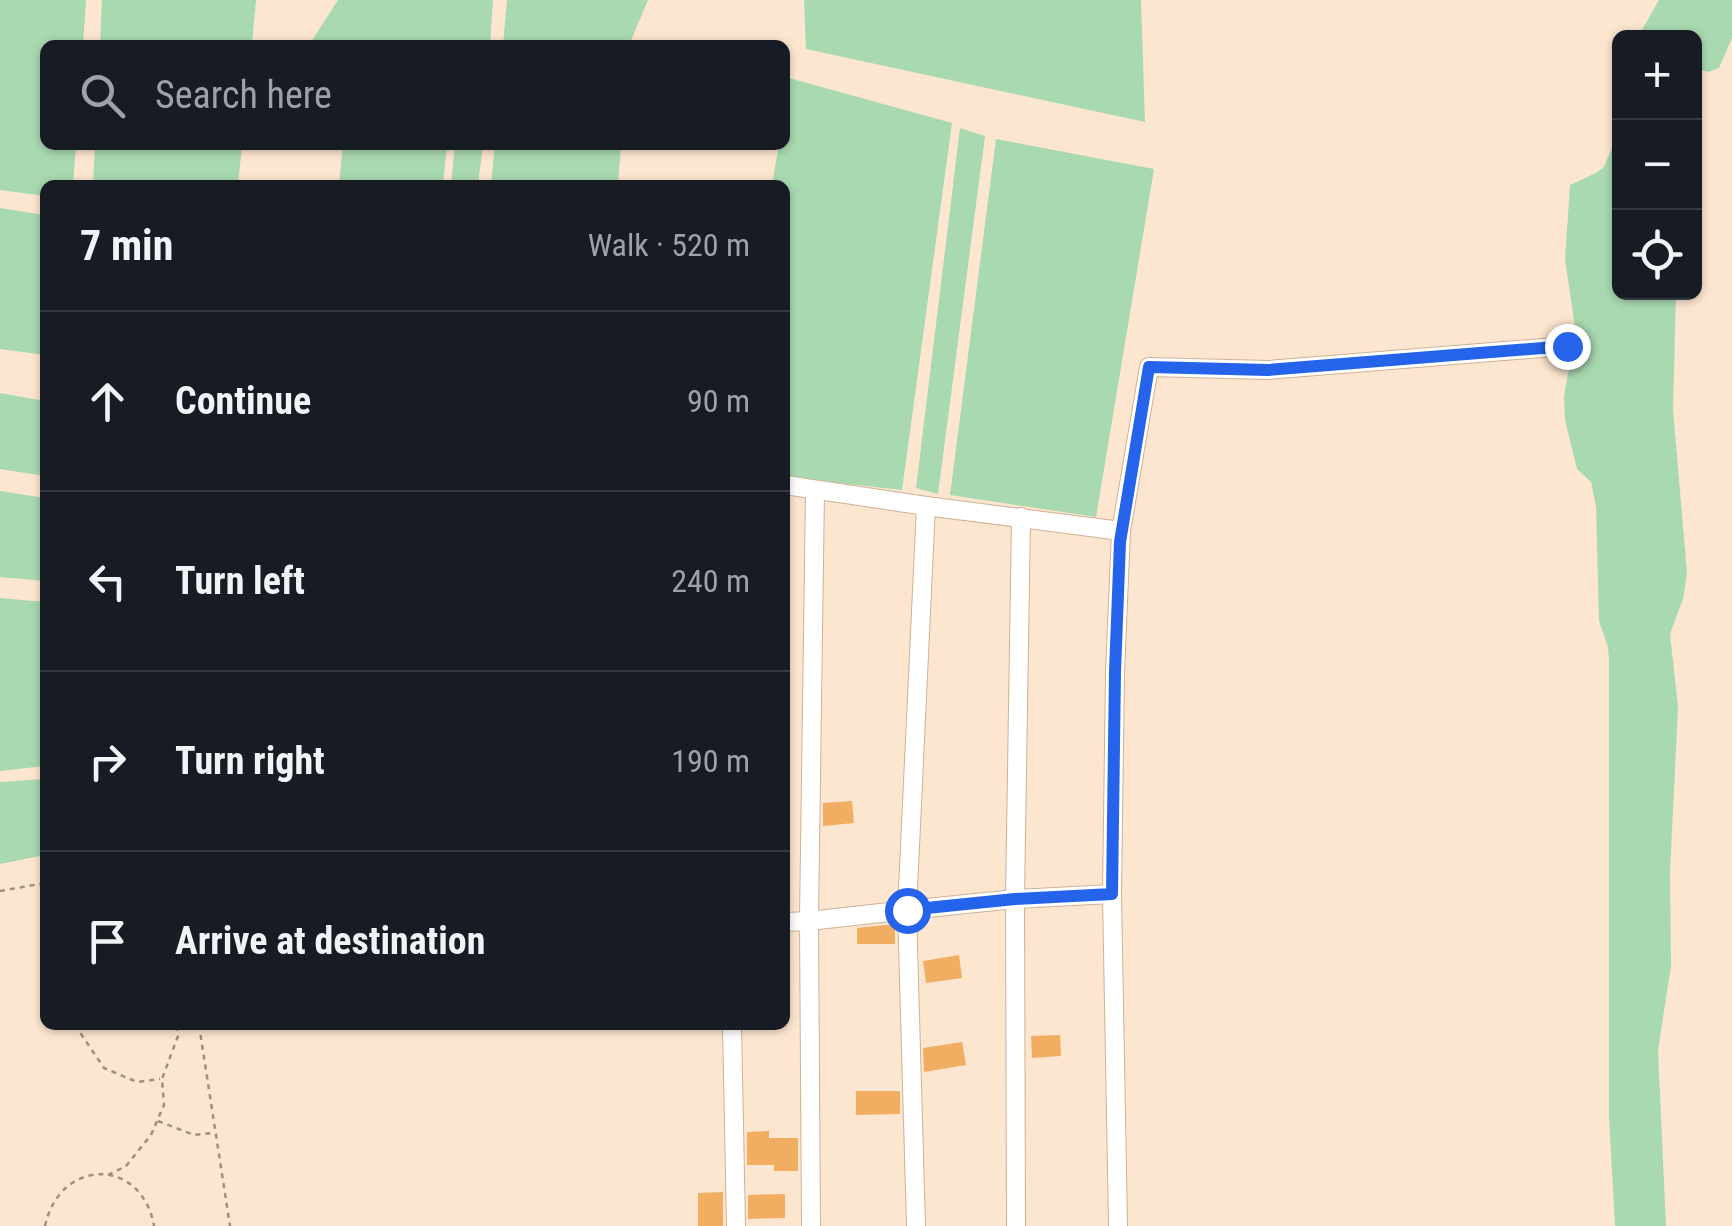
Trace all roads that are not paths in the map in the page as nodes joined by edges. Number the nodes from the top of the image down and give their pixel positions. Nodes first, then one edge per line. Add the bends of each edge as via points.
1 (1567, 346) dead end
2 (790, 486) edge
3 (815, 490) junction
4 (926, 506) junction
5 (1021, 517) junction
6 (1121, 531) junction
7 (1112, 894) junction
8 (1015, 899) junction
9 (907, 910) junction
10 (809, 921) junction
11 (790, 922) edge
12 (732, 1030) edge
13 (736, 1226) edge
14 (811, 1226) edge
15 (916, 1226) edge
16 (1016, 1226) edge
17 (1118, 1226) edge

1 - 6 street via 1268,370 1149,367
2 - 3 street
3 - 4 street
3 - 10 street
4 - 5 street
4 - 9 street
5 - 6 street
5 - 8 street
6 - 7 street
7 - 8 street
7 - 17 street
8 - 9 street
8 - 16 street
9 - 10 street
9 - 15 street
10 - 11 street
10 - 14 street
12 - 13 street

